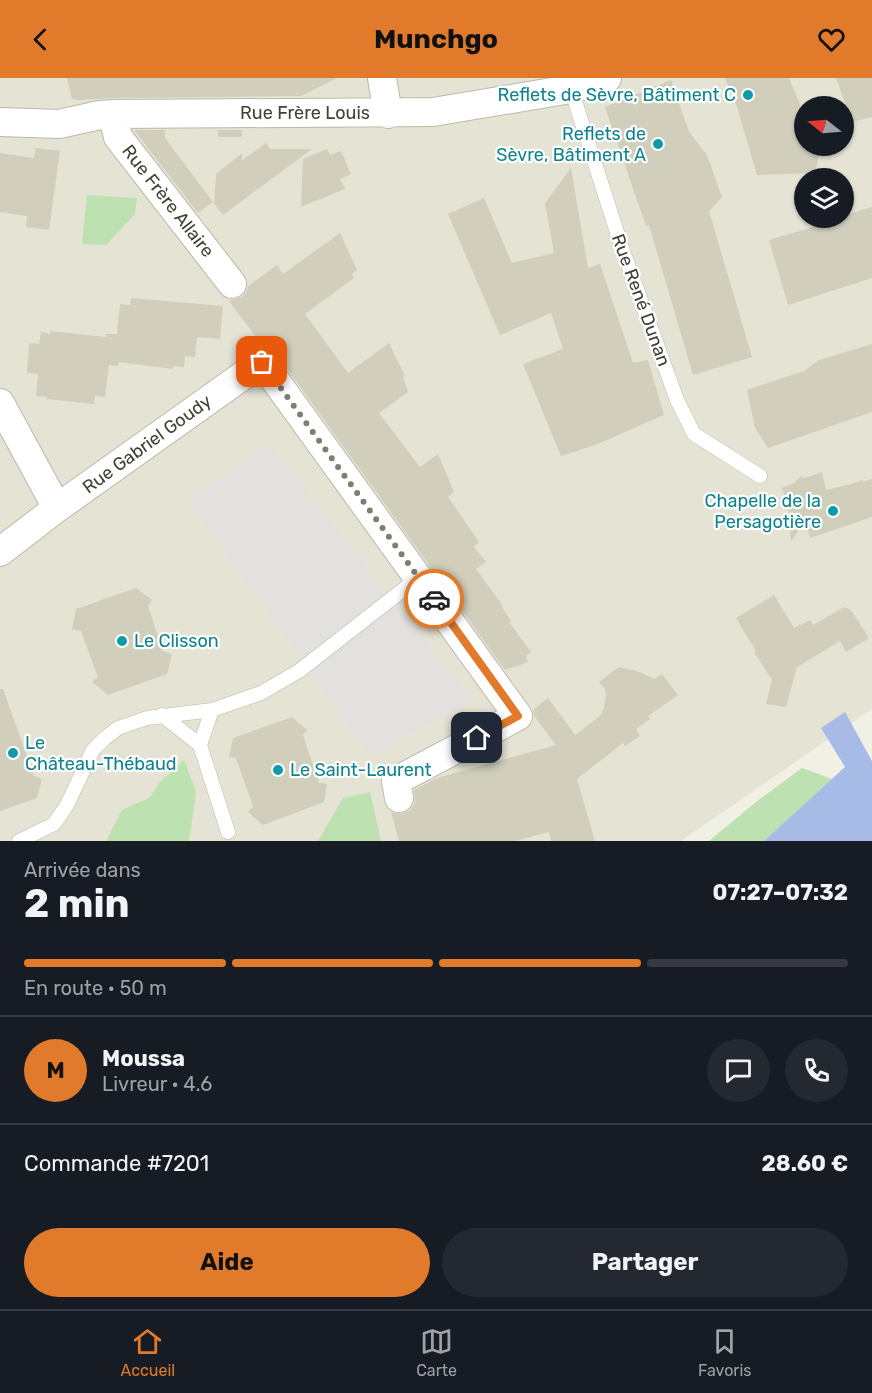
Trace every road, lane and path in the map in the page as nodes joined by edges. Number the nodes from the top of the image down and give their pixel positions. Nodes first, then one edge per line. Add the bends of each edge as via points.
1 (382, 78) edge
2 (602, 79) edge
3 (571, 89) junction
4 (115, 114) junction
5 (388, 114) junction
6 (0, 122) edge
7 (232, 284) dead end
8 (0, 403) edge
9 (760, 476) dead end
10 (57, 508) junction
11 (0, 552) edge
12 (418, 578) junction
13 (212, 710) junction
14 (162, 715) junction
15 (200, 745) junction
16 (399, 798) dead end
17 (228, 832) dead end
18 (19, 841) edge

1 - 5 street
2 - 3 street, Rue Frère Louis
3 - 5 street, Rue Frère Louis via 433,112
3 - 9 lane, Rue René Dunan via 623,251 677,400 694,434
4 - 5 street, Rue Frère Louis
4 - 6 street, Rue Frère Louis via 59,124
4 - 7 street, Rue Frère Allaire via 118,137
8 - 10 street
10 - 11 street, Rue Gabriel Goudy
10 - 12 street, Rue Gabriel Goudy via 262,362
12 - 13 lane via 299,671 261,693
12 - 16 street, Rue Gabriel Goudy via 518,716 396,781
13 - 14 lane
13 - 15 lane
14 - 15 lane
14 - 18 lane via 118,728 105,738 93,750 54,824
15 - 17 lane

